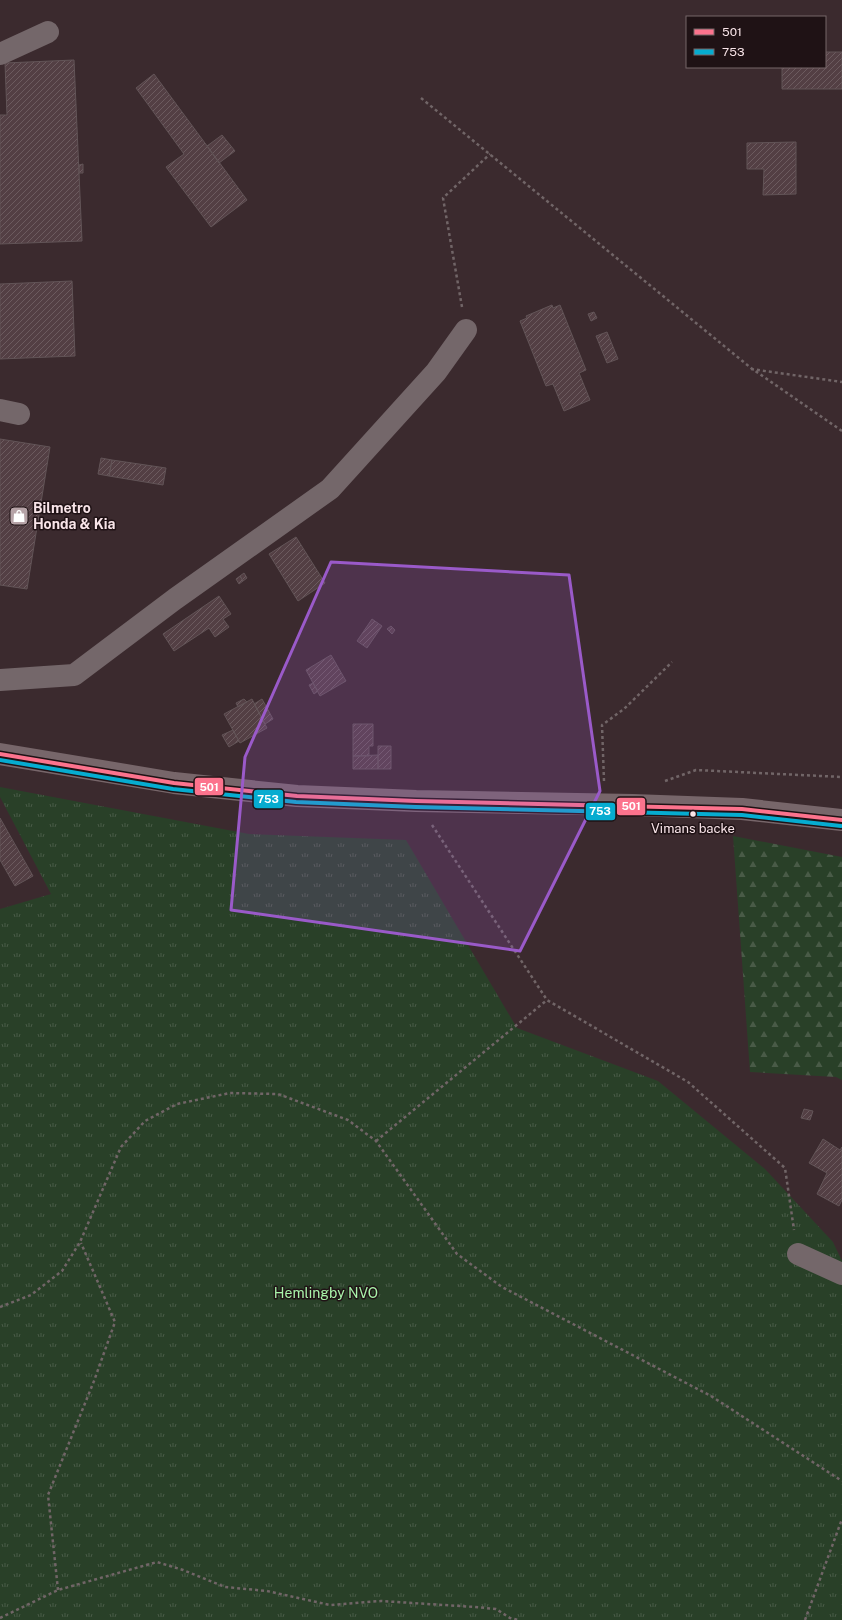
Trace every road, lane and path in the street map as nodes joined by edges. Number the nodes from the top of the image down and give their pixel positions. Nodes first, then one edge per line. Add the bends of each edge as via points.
1 (48, 32) dead end
2 (0, 54) edge
3 (421, 98) dead end
4 (490, 154) junction
5 (466, 330) joint
6 (751, 368) junction
7 (842, 382) edge
8 (842, 431) edge
9 (672, 662) dead end
10 (0, 680) edge
11 (0, 754) edge
12 (842, 777) edge
13 (664, 782) dead end
14 (596, 783) dead end
15 (416, 802) junction
16 (842, 820) edge
17 (548, 1000) junction
18 (376, 1142) junction
19 (80, 1242) junction
20 (798, 1254) joint
21 (842, 1274) edge
22 (0, 1307) edge
23 (842, 1481) edge
24 (842, 1520) edge
25 (58, 1590) junction
26 (0, 1618) edge
27 (518, 1620) edge
28 (805, 1620) edge

1 - 2 street
3 - 4 path
4 - 5 path via 443,198
4 - 6 path
5 - 10 street via 436,372 330,489 175,599 74,675
6 - 7 path
6 - 8 path
9 - 14 path via 624,709 602,725 604,783
11 - 15 main road via 174,783 297,796
12 - 13 path via 696,770
15 - 16 main road via 742,809
15 - 17 path
17 - 18 path
17 - 20 path via 688,1082 785,1168
18 - 19 path via 348,1120 278,1094 230,1093 177,1104 145,1121 121,1147
18 - 23 path via 457,1254 502,1288 711,1396
19 - 22 path via 62,1272 31,1295
19 - 25 path via 115,1322 48,1495
20 - 21 street
24 - 28 path
25 - 26 path
25 - 27 path via 157,1562 225,1586 267,1591 330,1604 381,1601 474,1607 496,1609

